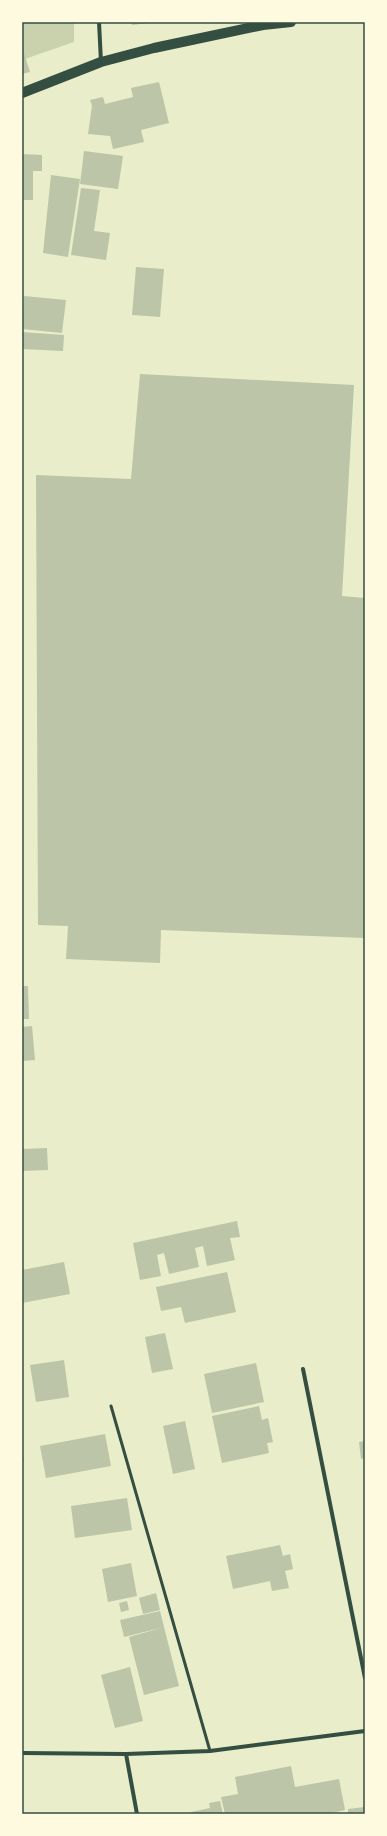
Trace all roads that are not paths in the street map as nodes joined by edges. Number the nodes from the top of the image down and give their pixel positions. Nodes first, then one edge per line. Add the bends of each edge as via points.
1 (99, 22) edge
2 (291, 22) edge
3 (101, 62) junction
4 (22, 93) edge
5 (303, 1369) dead end
6 (111, 1406) dead end
7 (365, 1678) edge
8 (365, 1731) edge
9 (210, 1751) junction
10 (22, 1753) edge
11 (126, 1754) junction
12 (137, 1814) edge

1 - 3 street
2 - 3 main road via 199,37
3 - 4 main road
5 - 7 street
6 - 9 lane
8 - 9 street
9 - 11 street
10 - 11 street
11 - 12 street

